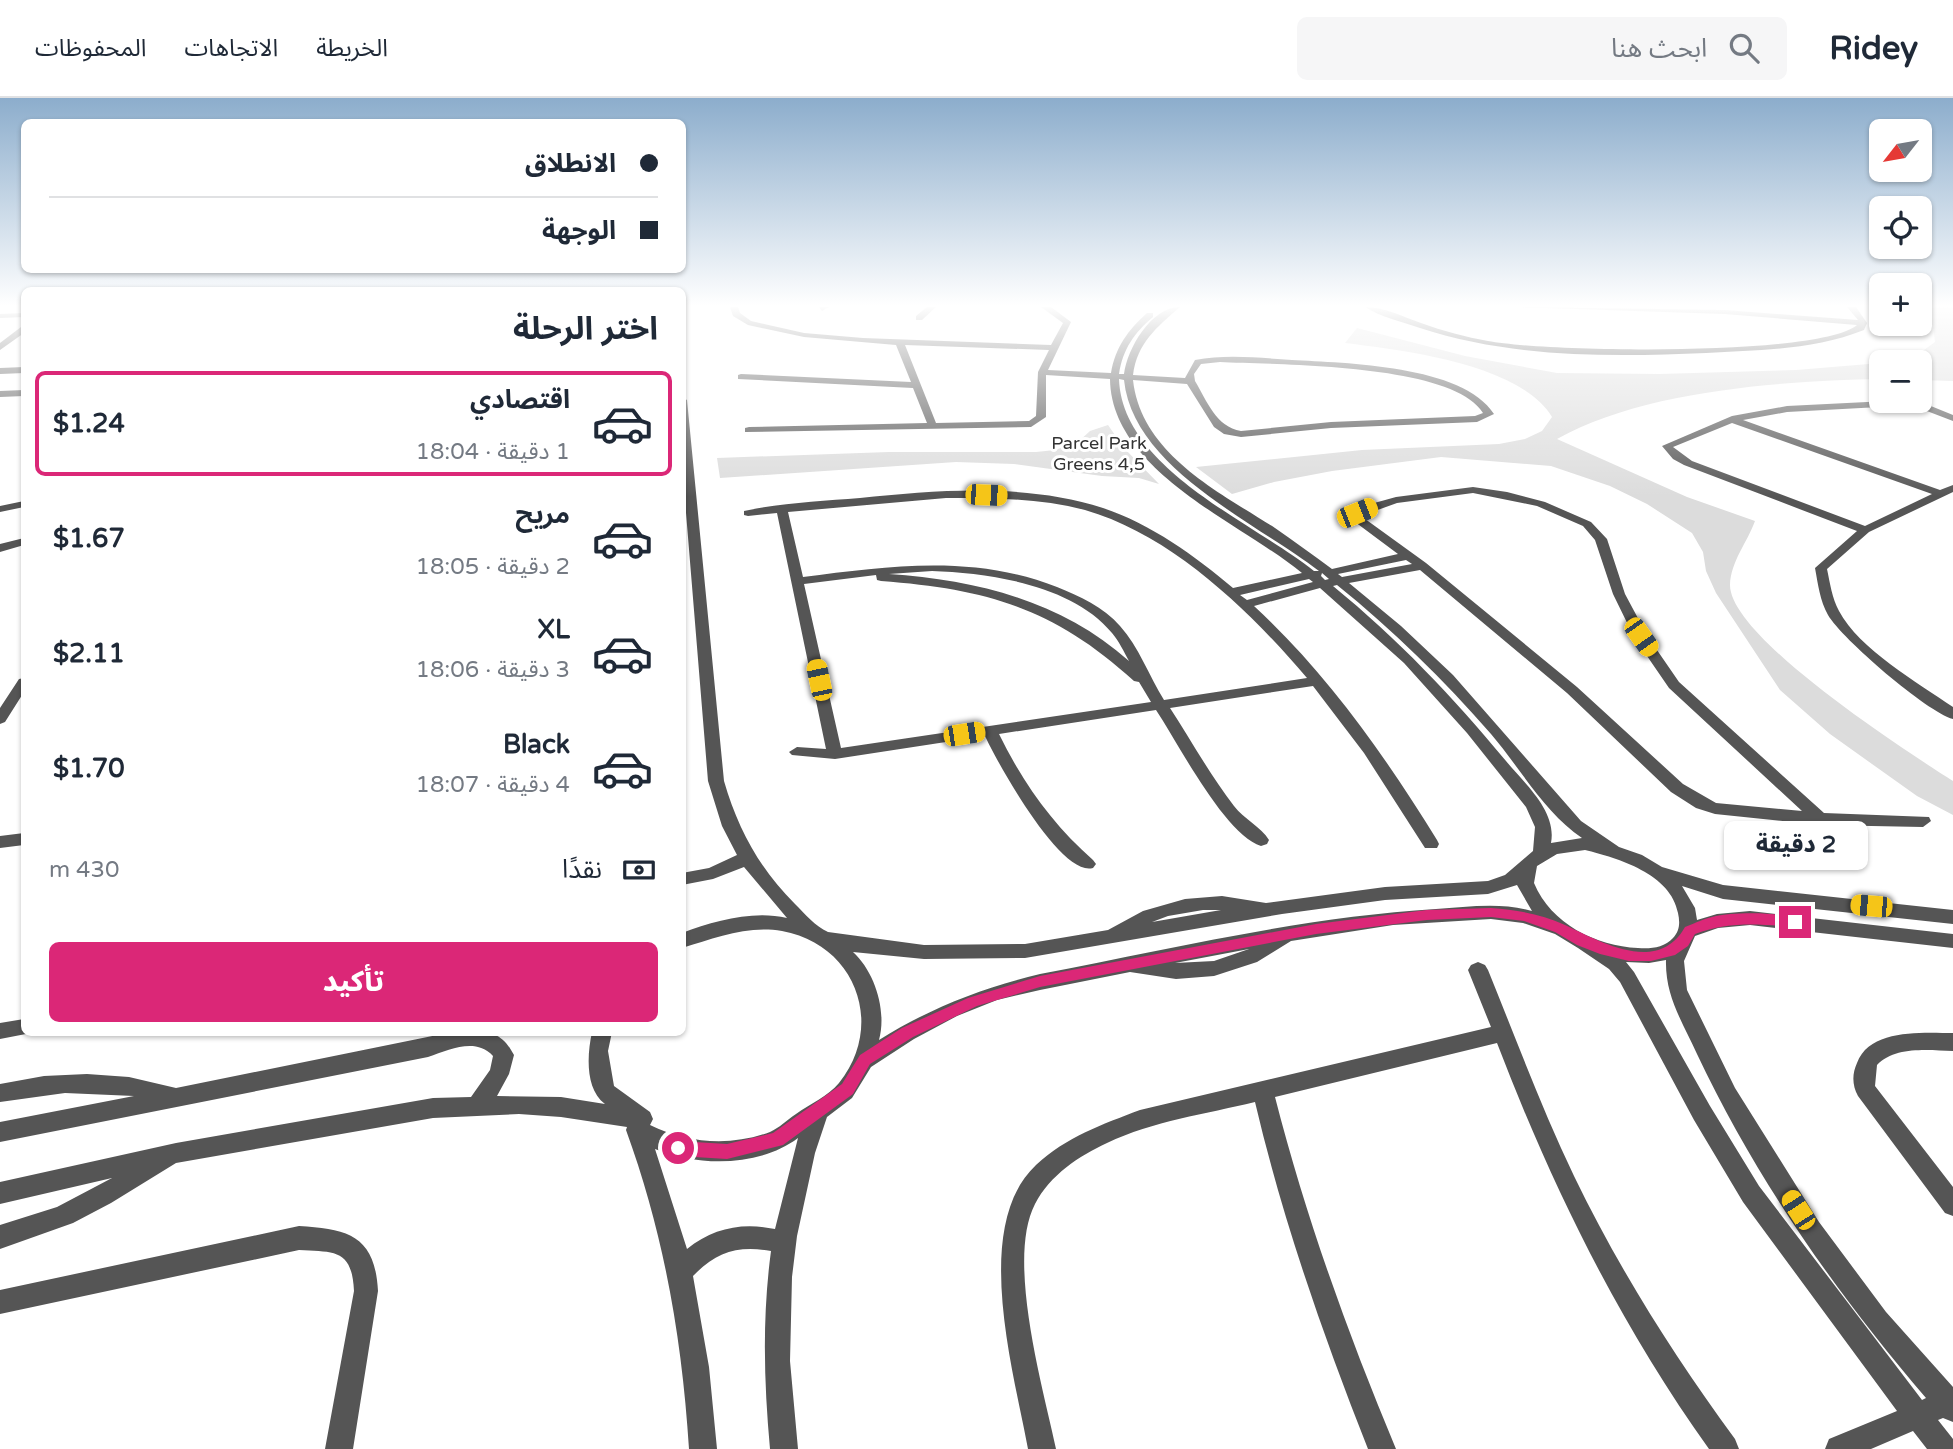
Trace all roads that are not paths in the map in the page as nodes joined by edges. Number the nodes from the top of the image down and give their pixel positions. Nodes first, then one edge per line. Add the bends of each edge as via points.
1 (21, 370) edge
2 (910, 370) edge
3 (1044, 370) edge
4 (1076, 370) edge
5 (1123, 370) edge
6 (1194, 370) edge
7 (1379, 370) edge
8 (0, 371) edge
9 (1121, 373) junction
10 (741, 377) dead end
11 (1190, 378) junction
12 (916, 385) junction
13 (21, 393) edge
14 (0, 394) edge
15 (1953, 418) edge
16 (1732, 419) junction
17 (933, 428) junction
18 (749, 430) dead end
19 (686, 445) edge
20 (1953, 488) edge
21 (1939, 493) junction
22 (21, 498) edge
23 (0, 502) edge
24 (21, 505) edge
25 (0, 509) edge
26 (782, 510) junction
27 (748, 513) dead end
28 (1865, 530) junction
29 (21, 543) edge
30 (0, 548) edge
31 (1408, 556) junction
32 (1422, 566) junction
33 (833, 576) junction
34 (1325, 578) junction
35 (797, 580) junction
36 (1230, 593) junction
37 (1242, 605) junction
38 (1317, 681) junction
39 (21, 687) edge
40 (1155, 696) junction
41 (1953, 714) edge
42 (0, 719) edge
43 (990, 730) junction
44 (797, 752) dead end
45 (835, 754) junction
46 (1821, 820) junction
47 (1923, 821) dead end
48 (21, 839) edge
49 (1261, 840) dead end
50 (0, 842) edge
51 (1430, 844) dead end
52 (1612, 850) junction
53 (1535, 857) junction
54 (746, 858) junction
55 (1639, 861) junction
56 (1087, 864) dead end
57 (686, 878) edge
58 (1272, 910) junction
59 (1248, 913) junction
60 (1953, 917) edge
61 (1560, 929) junction
62 (1144, 931) junction
63 (1287, 934) junction
64 (820, 936) junction
65 (1111, 936) junction
66 (1687, 936) junction
67 (686, 939) edge
68 (1263, 939) junction
69 (1582, 941) junction
70 (1953, 941) edge
71 (1159, 959) junction
72 (1128, 965) junction
73 (1478, 970) dead end
74 (21, 1028) edge
75 (0, 1031) edge
76 (1503, 1033) junction
77 (471, 1036) edge
78 (482, 1036) edge
79 (601, 1036) edge
80 (1953, 1042) edge
81 (865, 1060) junction
82 (1263, 1090) junction
83 (0, 1093) edge
84 (174, 1096) junction
85 (477, 1105) junction
86 (818, 1110) junction
87 (640, 1125) junction
88 (0, 1132) edge
89 (176, 1153) junction
90 (0, 1193) edge
91 (1953, 1205) edge
92 (0, 1237) edge
93 (783, 1242) junction
94 (681, 1271) junction
95 (0, 1302) edge
96 (1951, 1404) edge
97 (1917, 1416) junction
98 (339, 1449) edge
99 (703, 1449) edge
100 (784, 1449) edge
101 (1042, 1449) edge
102 (1382, 1449) edge
103 (1725, 1449) edge
104 (1839, 1449) edge
105 (1944, 1449) edge

1 - 8 street
2 - 12 street
3 - 17 street via 1041,417 1031,424
4 - 9 street
5 - 9 street
6 - 11 street
7 - 11 street via 1453,388 1485,404 1489,414 1477,419 1241,434 1217,425
9 - 11 street
9 - 34 street via 1136,412 1170,458
10 - 12 street
12 - 17 street
13 - 14 street
15 - 16 street via 1921,405 1886,403 1787,409
16 - 21 street
16 - 28 street via 1667,446 1688,463
17 - 18 street
19 - 54 street via 716,781 732,832
20 - 21 street
21 - 28 street
22 - 23 street
24 - 25 street
26 - 27 street
26 - 35 street
26 - 36 street via 958,495 1059,502 1107,514 1164,541
28 - 41 street via 1821,568 1837,619 1881,662
29 - 30 street
31 - 32 street
31 - 34 street
31 - 46 street via 1353,516 1396,500 1473,490 1541,504 1587,524 1601,539 1619,594 1641,637 1674,685
32 - 34 street
32 - 46 street via 1572,690 1691,798 1714,808
33 - 35 street
33 - 40 street via 953,583 1022,601 1100,642
33 - 40 street via 937,566 1036,582 1105,618
34 - 36 street
34 - 37 street
34 - 52 street via 1404,635 1462,690 1564,814
34 - 53 street via 1444,695 1540,817 1545,831
35 - 45 street
36 - 37 street
37 - 38 street
38 - 40 street
38 - 51 street via 1389,775
39 - 42 street
40 - 43 street
40 - 49 street via 1230,810
43 - 45 street
43 - 56 street via 1037,812
44 - 45 street
46 - 47 street
48 - 50 street
52 - 53 street via 1560,845
52 - 55 street
53 - 58 street via 1515,880 1492,887 1386,893
53 - 61 street via 1525,879 1531,898
54 - 57 street via 728,869
54 - 64 street via 787,909
55 - 60 street via 1676,879 1723,892
55 - 66 street via 1681,896 1690,916
58 - 59 street
58 - 65 street via 1212,902 1184,905 1132,922
59 - 62 street
59 - 68 street
61 - 63 street via 1511,914 1465,913
61 - 69 street
62 - 65 street
62 - 71 street
63 - 68 street
63 - 72 street via 1245,961 1218,968 1158,971
64 - 65 street via 885,950 974,954 1025,951
64 - 67 street via 782,925 747,923
64 - 81 street via 851,960 869,989 874,1023
66 - 69 street via 1670,951 1651,956 1629,956
66 - 70 street via 1717,920 1751,918
66 - 96 street via 1675,961 1677,990 1734,1106 1811,1230 1877,1321
68 - 71 street
69 - 97 street via 1627,977 1751,1194
71 - 72 street
72 - 81 street via 995,993 950,1010
73 - 76 street
74 - 75 street
76 - 82 street
76 - 103 street via 1581,1216 1683,1390
77 - 84 street
78 - 85 street via 498,1046 503,1058 502,1072
79 - 87 street via 598,1051 604,1091
80 - 91 street via 1906,1041 1874,1053 1864,1069 1865,1089
81 - 86 street via 847,1089
82 - 101 street via 1140,1119 1095,1135 1052,1165 1027,1195 1013,1230 1011,1266
82 - 102 street via 1309,1255
83 - 84 street via 59,1083 102,1082
84 - 88 street
85 - 87 street via 561,1107
85 - 89 street via 433,1108
86 - 87 street via 777,1140 727,1151 678,1148
86 - 93 street
87 - 94 street
89 - 90 street
89 - 92 street via 94,1203
93 - 94 street via 752,1235 732,1237 713,1243
93 - 100 street via 775,1348
94 - 99 street via 697,1371
95 - 98 street via 299,1238 344,1242 359,1253 366,1270 366,1291
96 - 97 street
97 - 104 street
97 - 105 street

